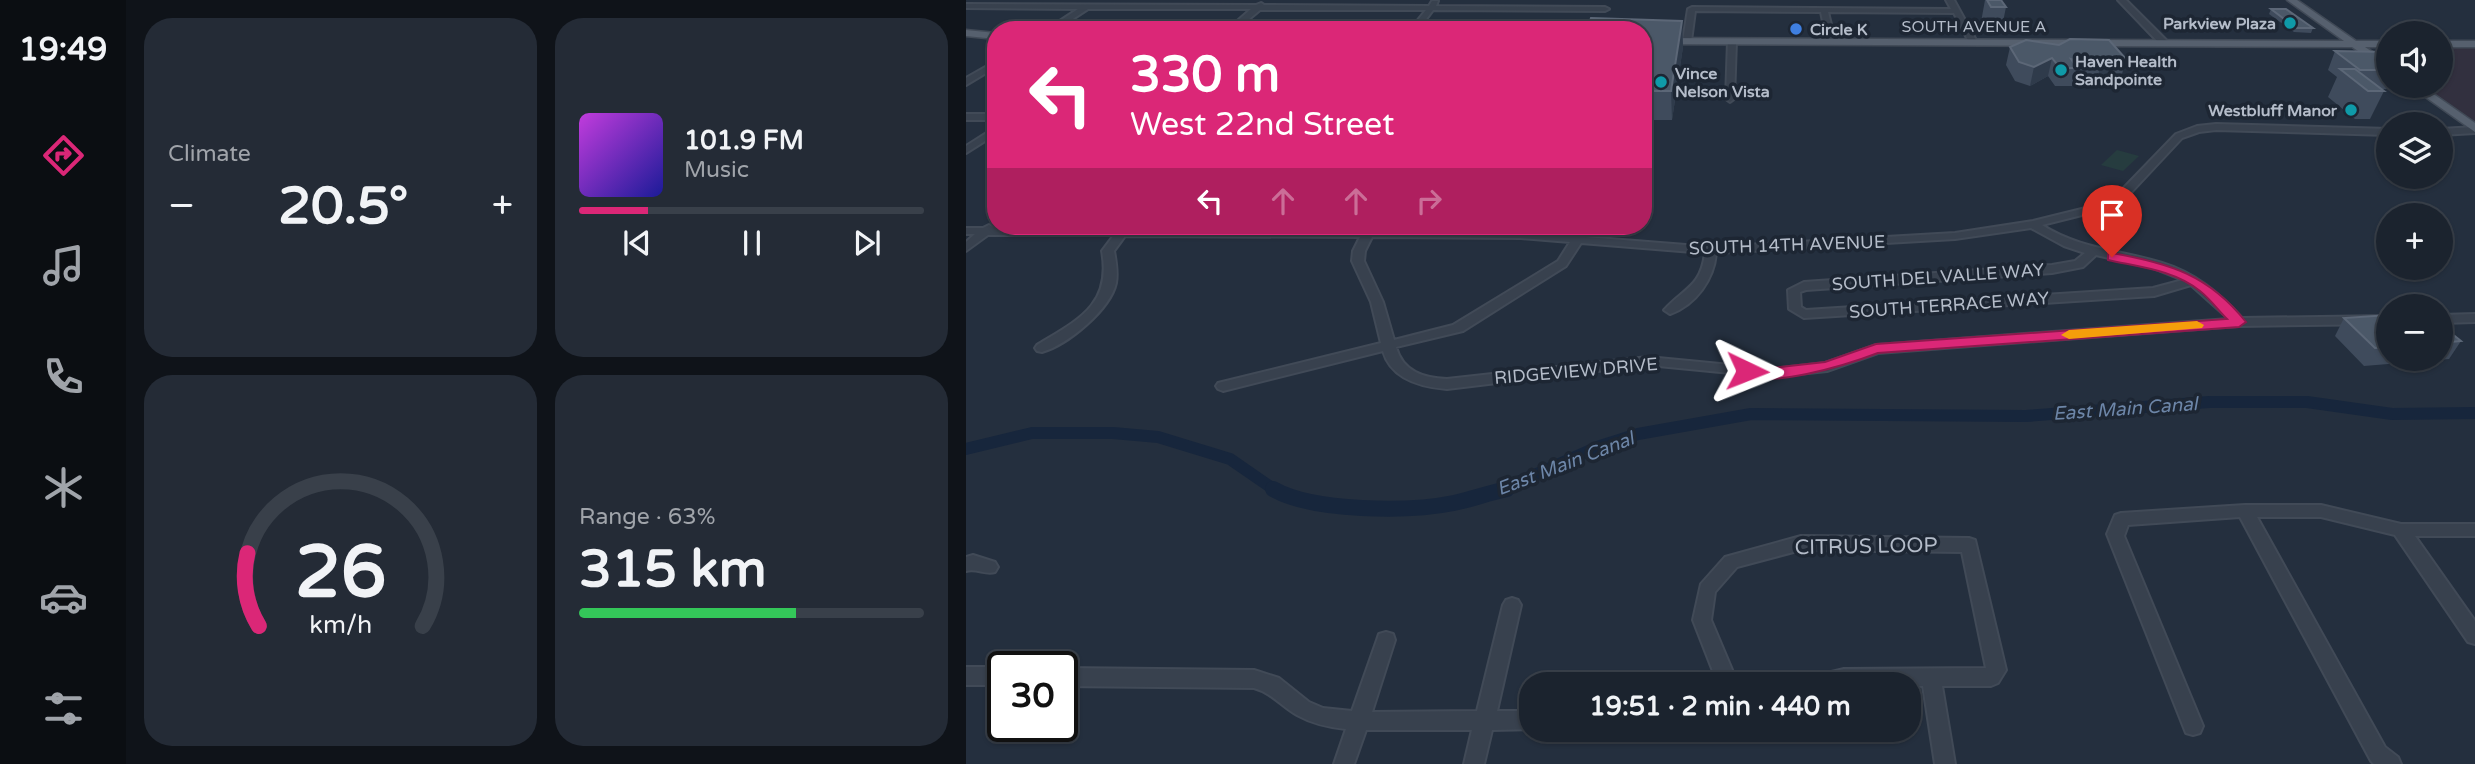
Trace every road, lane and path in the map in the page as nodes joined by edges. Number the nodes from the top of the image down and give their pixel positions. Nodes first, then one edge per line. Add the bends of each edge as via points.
1 (1097, 0) edge
2 (1268, 0) edge
3 (1438, 0) edge
4 (1608, 0) edge
5 (1950, 0) edge
6 (2122, 0) edge
7 (2291, 0) edge
8 (966, 6) edge
9 (1087, 6) junction
10 (1259, 7) junction
11 (1432, 8) junction
12 (1825, 10) junction
13 (1956, 11) junction
14 (1064, 21) edge
15 (1242, 21) edge
16 (1421, 21) edge
17 (966, 36) edge
18 (987, 36) edge
19 (1652, 41) edge
20 (1688, 41) junction
21 (1732, 41) junction
22 (1831, 41) junction
23 (1973, 42) junction
24 (2164, 43) junction
25 (2355, 44) junction
26 (2376, 44) edge
27 (2453, 44) edge
28 (2475, 44) edge
29 (2376, 59) edge
30 (987, 69) edge
31 (966, 82) edge
32 (2432, 98) edge
33 (1730, 99) dead end
34 (966, 117) edge
35 (987, 117) edge
36 (2376, 129) edge
37 (2475, 129) edge
38 (2453, 130) edge
39 (987, 136) edge
40 (966, 150) edge
41 (2033, 224) junction
42 (987, 228) edge
43 (987, 230) edge
44 (966, 231) edge
45 (1120, 235) edge
46 (1367, 235) edge
47 (1535, 235) edge
48 (1580, 235) edge
49 (1577, 239) junction
50 (966, 247) edge
51 (1711, 250) junction
52 (2092, 253) junction
53 (2193, 281) junction
54 (1793, 303) joint
55 (1670, 310) dead end
56 (2475, 318) edge
57 (2453, 319) edge
58 (2376, 320) edge
59 (2239, 322) junction
60 (1389, 345) junction
61 (1042, 348) dead end
62 (1223, 386) dead end
63 (2245, 511) junction
64 (2401, 530) junction
65 (2475, 530) edge
66 (966, 564) edge
67 (989, 567) dead end
68 (1512, 606) dead end
69 (2475, 636) edge
70 (1387, 640) dead end
71 (1723, 672) edge
72 (966, 676) edge
73 (987, 676) edge
74 (1078, 677) edge
75 (1921, 678) edge
76 (1931, 678) junction
77 (1485, 719) junction
78 (1519, 720) edge
79 (1359, 721) junction
80 (2193, 726) dead end
81 (1344, 764) edge
82 (1474, 764) edge
83 (1945, 764) edge
84 (2391, 764) edge

1 - 9 street
2 - 10 street
3 - 11 street
4 - 11 street via 1604,13
5 - 13 street
6 - 24 street
7 - 25 main road
8 - 9 street
9 - 10 street
9 - 14 street
10 - 11 street
10 - 15 street
11 - 16 street
12 - 13 street
12 - 20 street via 1692,9
12 - 22 street
13 - 23 street
17 - 18 main road
19 - 20 main road, SOUTH AVENUE A
20 - 21 main road, SOUTH AVENUE A
21 - 22 main road, SOUTH AVENUE A
21 - 33 street
22 - 23 main road, SOUTH AVENUE A
23 - 24 main road, SOUTH AVENUE A
24 - 25 main road, SOUTH AVENUE A
25 - 26 main road, SOUTH AVENUE A
25 - 29 main road
27 - 28 main road
30 - 31 street
32 - 37 main road
34 - 35 street
36 - 41 street, SOUTH 14TH AVENUE via 2197,129 2172,141 2114,202
37 - 38 street
39 - 40 street
41 - 51 street, SOUTH 14TH AVENUE via 1955,236
41 - 52 street
42 - 44 street, SOUTH 14TH AVENUE
43 - 50 street
45 - 61 street via 1108,251 1112,262 1109,290 1087,317
46 - 60 street, RIDGEVIEW DRIVE via 1358,261 1377,302
47 - 49 street, SOUTH 14TH AVENUE
48 - 49 street
49 - 51 street, SOUTH 14TH AVENUE
49 - 60 street via 1562,263 1458,328
51 - 55 street via 1707,277
52 - 53 street via 2154,264
52 - 54 street, SOUTH DEL VALLE WAY via 2079,264 2052,269 1804,286 1794,290
53 - 54 street, SOUTH TERRACE WAY via 2154,292 1818,313 1799,312
53 - 59 street
56 - 57 street
58 - 59 street, RIDGEVIEW DRIVE
59 - 60 street, RIDGEVIEW DRIVE via 1876,349 1827,366 1772,373 1648,361 1447,384 1429,383 1408,374 1393,360
60 - 62 street
63 - 64 street via 2321,511
63 - 80 street via 2121,519 2115,534
63 - 84 street via 2378,754
64 - 65 street
64 - 69 street
66 - 67 street
68 - 77 street
70 - 79 street
71 - 76 street, CITRUS LOOP via 1702,620 1707,589 1731,562 1801,543 1969,545 1996,670 1991,677
72 - 73 street
74 - 79 street via 1254,679 1272,684 1302,708
75 - 76 street
76 - 83 street
77 - 78 street
77 - 79 street
77 - 82 street
79 - 81 street

